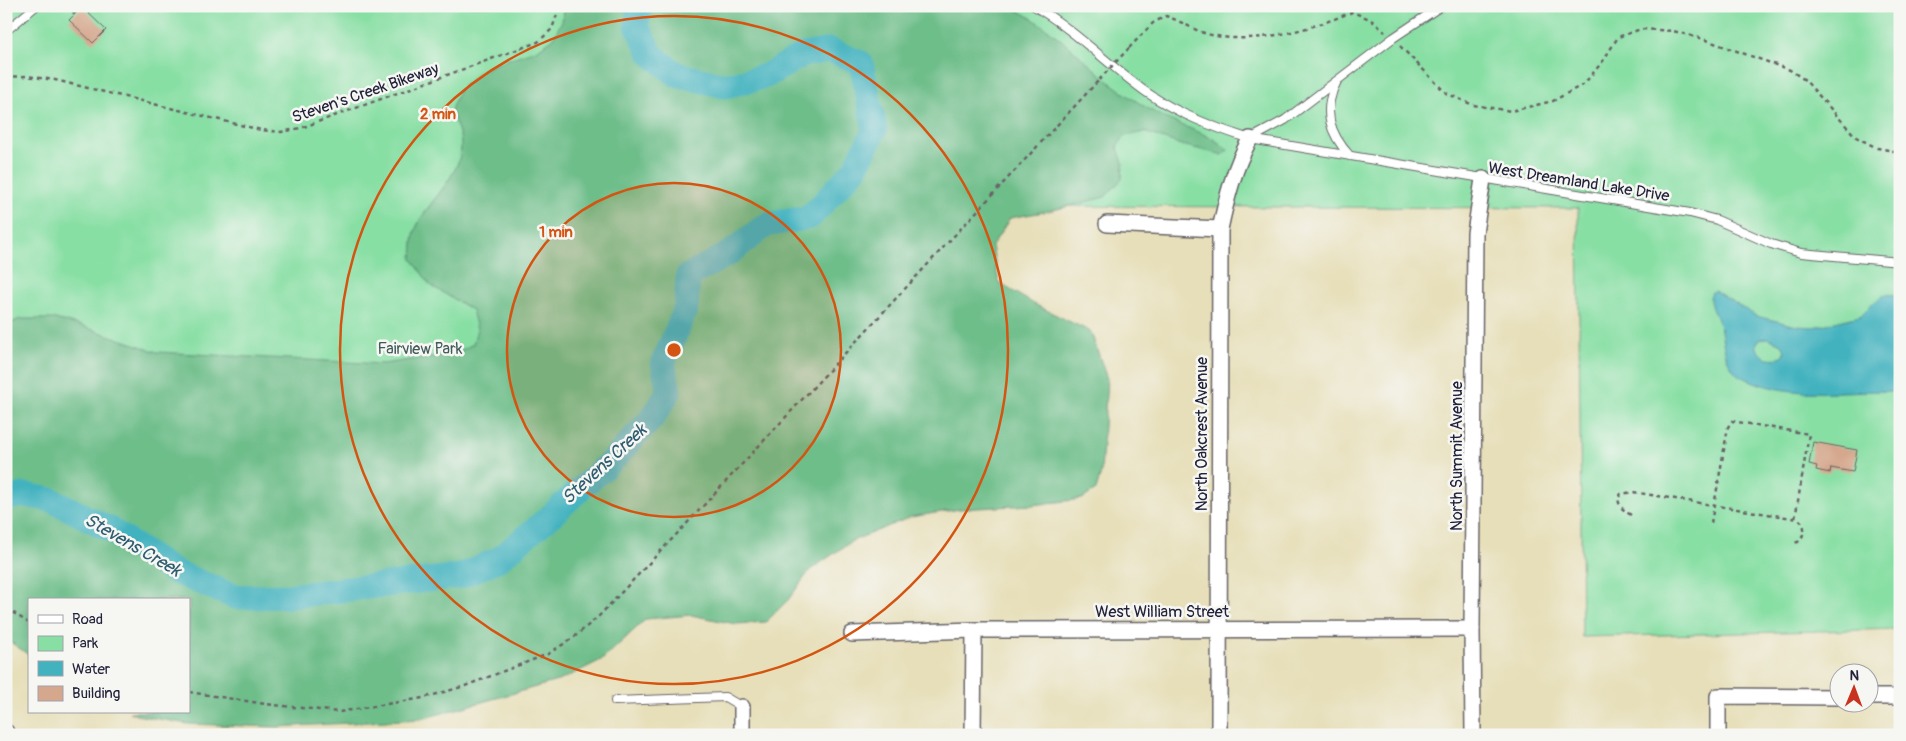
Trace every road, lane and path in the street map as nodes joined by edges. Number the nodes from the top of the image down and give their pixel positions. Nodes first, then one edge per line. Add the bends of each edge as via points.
1 (36, 6) edge
2 (67, 6) edge
3 (560, 6) edge
4 (1034, 6) edge
5 (1441, 6) edge
6 (75, 14) dead end
7 (6, 31) edge
8 (1393, 38) junction
9 (6, 77) edge
10 (1338, 80) junction
11 (1250, 139) junction
12 (1900, 152) edge
13 (1350, 156) junction
14 (1483, 179) junction
15 (1108, 224) dead end
16 (1220, 229) junction
17 (1900, 262) edge
18 (1714, 505) junction
19 (1631, 515) dead end
20 (1795, 519) junction
21 (1711, 523) dead end
22 (1793, 543) dead end
23 (6, 608) edge
24 (28, 622) edge
25 (1218, 628) junction
26 (1472, 629) junction
27 (974, 630) junction
28 (852, 634) dead end
29 (190, 692) edge
30 (1828, 697) edge
31 (1878, 697) edge
32 (1900, 697) edge
33 (615, 701) dead end
34 (742, 706) joint
35 (742, 735) edge
36 (973, 735) edge
37 (1219, 735) edge
38 (1473, 735) edge
39 (1718, 735) edge

1 - 7 lane
2 - 6 path
3 - 9 path, Steven's Creek Bikeway via 552,29 538,42 301,128 281,132 261,130 55,80
4 - 11 lane, West Dreamland Lake Drive via 1068,28 1138,86 1171,108 1202,123
5 - 8 lane
8 - 10 lane
8 - 12 path via 1446,93 1473,104 1511,110 1553,101 1584,84 1618,37 1641,29 1673,31 1790,70 1805,80 1856,137 1877,148
8 - 29 path, bridge via 1370,19 1352,12 1276,35 1235,38 1201,32 1166,16 1153,23 599,616 574,638 548,654 466,686 423,698 340,712
10 - 11 lane via 1284,120
10 - 13 lane via 1330,101 1330,124
11 - 13 lane, West Dreamland Lake Drive
11 - 16 street, North Oakcrest Avenue via 1238,161
13 - 14 lane, West Dreamland Lake Drive
14 - 17 lane, West Dreamland Lake Drive via 1690,213 1717,220 1771,244 1801,253
14 - 26 street, North Summit Avenue via 1475,232
15 - 16 street
16 - 25 street, North Oakcrest Avenue
18 - 19 path via 1626,492 1618,498 1619,504
18 - 20 path
18 - 20 path via 1728,427 1732,421 1809,434
18 - 21 path
20 - 22 path via 1802,522 1804,531 1798,542
23 - 24 path
25 - 26 street, West William Street
25 - 27 street, West William Street
25 - 37 street, North Oakcrest Avenue
26 - 38 street, North Summit Avenue
27 - 28 street, West William Street
27 - 36 street
30 - 39 street via 1718,696
31 - 32 street
33 - 34 lane via 725,698
34 - 35 street

